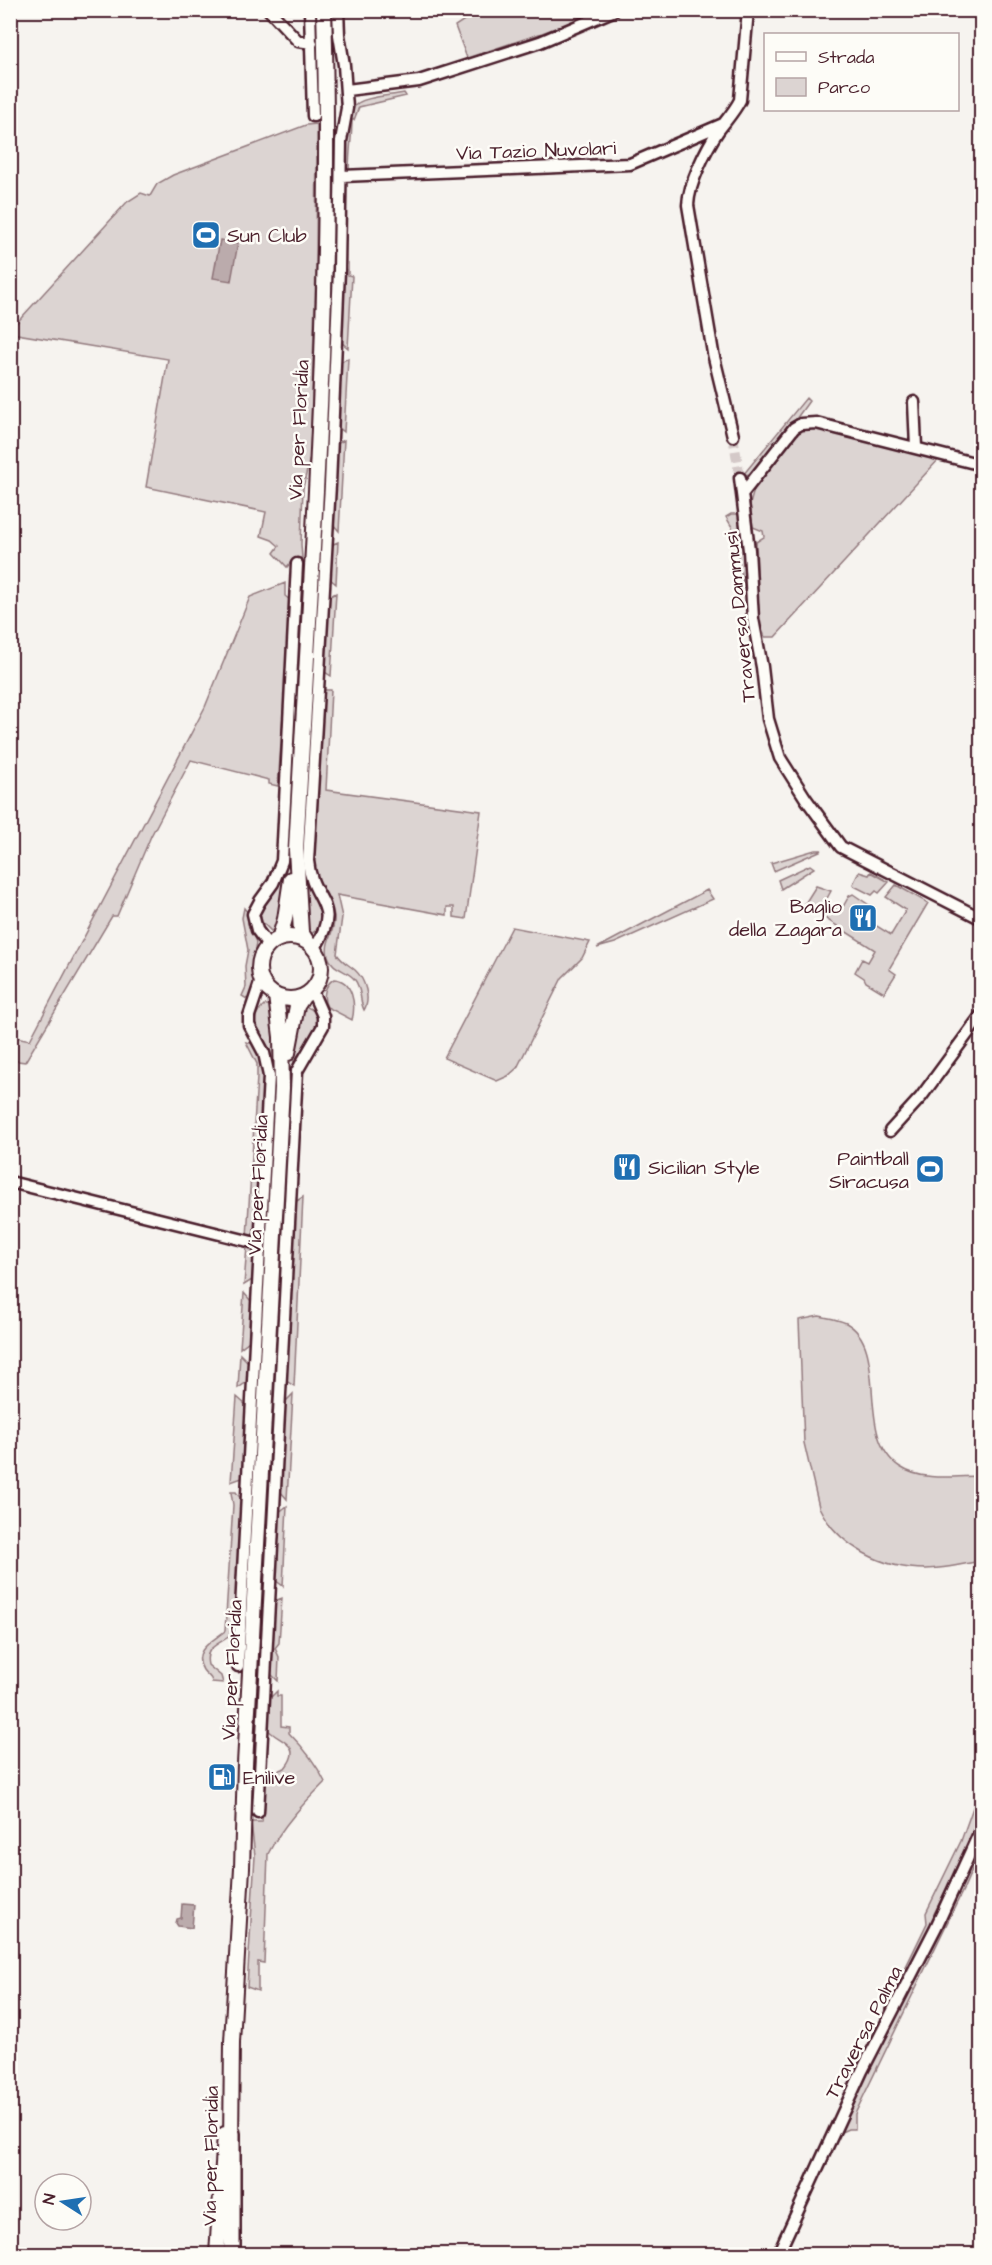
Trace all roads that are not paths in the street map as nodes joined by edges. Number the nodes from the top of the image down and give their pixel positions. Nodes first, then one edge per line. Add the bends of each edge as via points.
1 (269, 10) edge
2 (310, 10) edge
3 (324, 10) edge
4 (338, 10) edge
5 (615, 10) edge
6 (748, 10) edge
7 (312, 43) junction
8 (347, 90) junction
9 (313, 116) dead end
10 (723, 124) junction
11 (342, 176) junction
12 (914, 402) dead end
13 (733, 436) tunnel mouth
14 (916, 447) junction
15 (981, 465) edge
16 (740, 478) tunnel mouth
17 (743, 493) junction
18 (297, 564) dead end
19 (296, 850) junction
20 (981, 919) edge
21 (274, 942) junction
22 (310, 944) junction
23 (261, 980) junction
24 (308, 994) junction
25 (275, 995) junction
26 (252, 1008) junction
27 (981, 1014) edge
28 (282, 1088) junction
29 (890, 1131) dead end
30 (10, 1182) edge
31 (260, 1244) junction
32 (238, 1666) dead end
33 (258, 1812) dead end
34 (981, 1827) edge
35 (232, 2042) junction
36 (231, 2133) joint
37 (217, 2254) edge
38 (230, 2254) edge
39 (778, 2254) edge

1 - 7 street via 298,41
2 - 7 street
3 - 19 main road, Via per Floridia via 325,268
4 - 8 street
5 - 8 street via 540,42 419,81
6 - 10 street via 740,100
7 - 9 street
8 - 11 street via 341,141
10 - 11 street, Via Tazio Nuvolari via 630,164
10 - 13 street via 691,188 688,205 713,353
11 - 22 street via 308,861 312,883 328,917 323,934
12 - 14 street
14 - 15 street
14 - 17 street via 816,423 801,424
16 - 17 street, Traversa Dammusi
17 - 20 street, Traversa Dammusi via 753,619 768,719 780,758 841,847
18 - 21 street via 282,861 254,914 258,930
19 - 21 main road via 285,919
19 - 22 main road via 301,932
21 - 22 main road via 295,937
21 - 23 main road via 260,959
22 - 24 main road via 320,958 322,970
23 - 25 main road
23 - 26 street
24 - 25 main road via 289,1000
24 - 28 main road via 297,1006
24 - 33 street via 323,1016 323,1026 297,1071
25 - 26 street
25 - 28 main road
26 - 31 street via 249,1025 264,1053 269,1076
27 - 29 street via 921,1097
28 - 35 main road, Via per Floridia
30 - 31 street
31 - 32 street
34 - 39 street, Traversa Palma
35 - 36 main road, Via per Floridia
35 - 37 main road
36 - 38 highway

